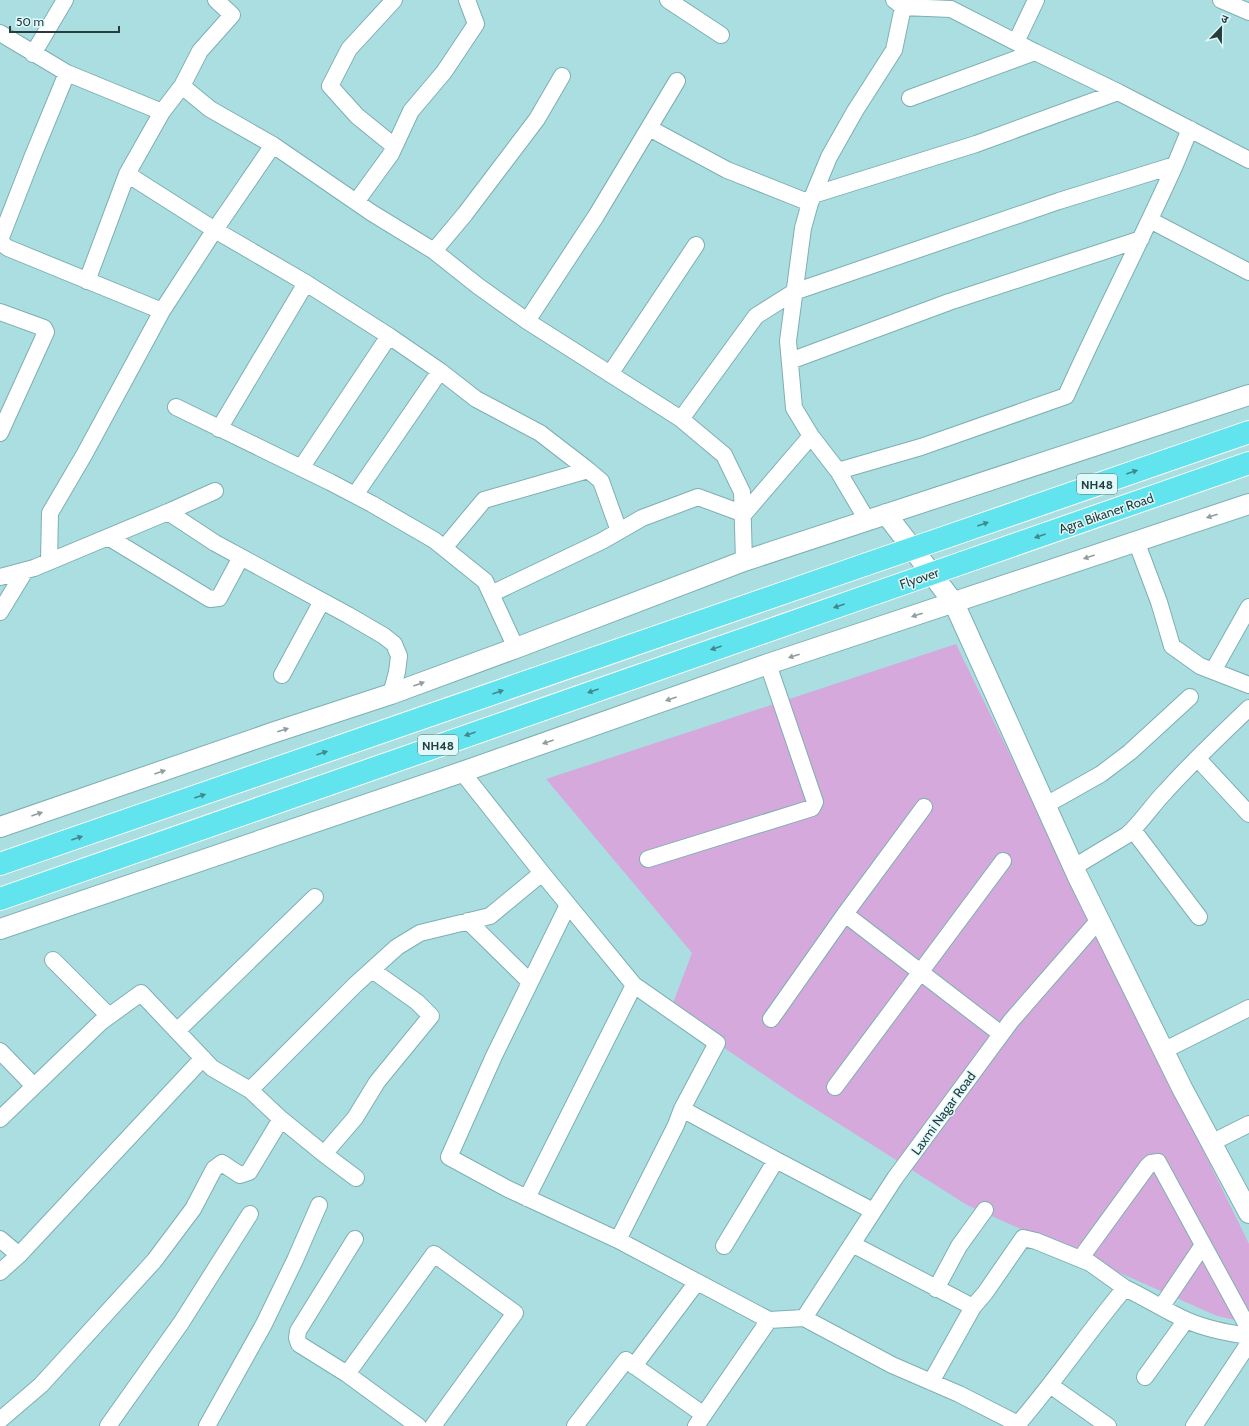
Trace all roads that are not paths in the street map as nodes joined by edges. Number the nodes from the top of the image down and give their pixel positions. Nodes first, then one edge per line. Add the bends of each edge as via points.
1 (65, 0) edge
2 (216, 0) edge
3 (394, 0) edge
4 (467, 0) edge
5 (668, 0) edge
6 (1036, 0) edge
7 (1221, 0) edge
8 (898, 3) edge
9 (1249, 12) edge
10 (0, 34) edge
11 (721, 35) dead end
12 (1016, 42) junction
13 (1035, 52) junction
14 (33, 54) junction
15 (67, 73) junction
16 (562, 76) dead end
17 (677, 81) dead end
18 (182, 86) junction
19 (1118, 92) junction
20 (910, 98) dead end
21 (162, 112) junction
22 (649, 128) junction
23 (1190, 129) junction
24 (273, 145) junction
25 (394, 146) junction
26 (1249, 160) edge
27 (1175, 165) junction
28 (127, 174) junction
29 (812, 199) junction
30 (356, 202) junction
31 (1150, 220) junction
32 (216, 230) junction
33 (1141, 239) junction
34 (0, 240) edge
35 (696, 245) dead end
36 (434, 251) junction
37 (1249, 272) edge
38 (87, 281) junction
39 (306, 283) junction
40 (794, 292) junction
41 (162, 311) junction
42 (0, 312) edge
43 (527, 321) junction
44 (389, 336) junction
45 (790, 361) junction
46 (440, 371) junction
47 (610, 374) junction
48 (1249, 395) edge
49 (176, 407) dead end
50 (681, 419) junction
51 (219, 429) junction
52 (1249, 432) edge
53 (0, 433) edge
54 (810, 436) junction
55 (1249, 463) edge
56 (301, 468) junction
57 (588, 470) junction
58 (838, 471) junction
59 (215, 491) dead end
60 (354, 495) junction
61 (1249, 504) edge
62 (168, 512) junction
63 (744, 514) junction
64 (886, 514) junction
65 (867, 520) junction
66 (620, 531) junction
67 (108, 537) junction
68 (1136, 541) junction
69 (444, 548) junction
70 (241, 557) junction
71 (49, 561) junction
72 (744, 561) junction
73 (962, 563) joint
74 (26, 571) junction
75 (0, 577) edge
76 (491, 594) junction
77 (322, 601) junction
78 (954, 603) junction
79 (1249, 607) edge
80 (0, 612) edge
81 (516, 648) junction
82 (768, 664) junction
83 (1213, 671) junction
84 (282, 675) dead end
85 (1249, 685) edge
86 (391, 694) junction
87 (1190, 697) dead end
88 (1249, 708) edge
89 (1198, 759) junction
90 (462, 772) junction
91 (1046, 805) junction
92 (924, 807) dead end
93 (1249, 814) edge
94 (0, 826) edge
95 (1133, 830) junction
96 (648, 859) dead end
97 (1003, 861) dead end
98 (0, 864) edge
99 (1074, 867) junction
100 (542, 873) junction
101 (315, 896) dead end
102 (0, 898) edge
103 (568, 905) junction
104 (845, 914) junction
105 (1199, 917) dead end
106 (1099, 920) junction
107 (468, 921) junction
108 (0, 929) edge
109 (53, 960) dead end
110 (372, 970) junction
111 (920, 972) junction
112 (530, 982) junction
113 (634, 985) junction
114 (1249, 1008) edge
115 (109, 1016) junction
116 (771, 1019) dead end
117 (178, 1030) junction
118 (1001, 1034) junction
119 (0, 1051) edge
120 (1164, 1051) junction
121 (203, 1058) junction
122 (34, 1086) junction
123 (835, 1087) dead end
124 (250, 1090) junction
125 (682, 1109) junction
126 (0, 1119) edge
127 (281, 1119) junction
128 (1249, 1124) edge
129 (1211, 1143) junction
130 (324, 1154) junction
131 (776, 1160) junction
132 (356, 1178) dead end
133 (526, 1198) junction
134 (319, 1205) dead end
135 (984, 1210) dead end
136 (873, 1211) junction
137 (250, 1214) dead end
138 (1249, 1214) edge
139 (0, 1239) edge
140 (355, 1239) dead end
141 (618, 1240) junction
142 (852, 1244) junction
143 (1203, 1245) junction
144 (724, 1246) dead end
145 (19, 1255) junction
146 (1080, 1259) junction
147 (0, 1272) edge
148 (697, 1282) junction
149 (936, 1288) junction
150 (1125, 1288) junction
151 (1162, 1306) junction
152 (973, 1307) junction
153 (804, 1318) junction
154 (769, 1320) junction
155 (1186, 1320) junction
156 (1249, 1329) edge
157 (1249, 1336) edge
158 (1249, 1343) edge
159 (634, 1366) junction
160 (347, 1374) junction
161 (1145, 1378) dead end
162 (931, 1382) junction
163 (1050, 1385) junction
164 (0, 1420) edge
165 (700, 1420) edge
166 (108, 1426) edge
167 (207, 1426) edge
168 (418, 1426) edge
169 (433, 1426) edge
170 (575, 1426) edge
171 (1108, 1426) edge
172 (1194, 1426) edge

1 - 14 street
2 - 18 street via 232,15 200,51
3 - 25 street via 349,49 330,86 357,116
4 - 25 street via 476,24 444,72 410,112
5 - 11 street
6 - 12 street
7 - 9 street
8 - 12 street via 951,9
8 - 29 street via 894,50 833,150
10 - 14 street
12 - 13 street
13 - 19 street
13 - 20 street
14 - 15 street
15 - 21 street
15 - 34 street
16 - 36 street via 537,119
17 - 22 street
18 - 21 street
18 - 24 street via 210,109
19 - 23 street
19 - 29 street via 976,144
21 - 28 street
22 - 29 street via 727,170
22 - 43 street via 596,216
23 - 26 street
23 - 27 street
24 - 30 street
24 - 32 street
25 - 30 street via 391,154
27 - 31 street
27 - 40 street via 1051,204
28 - 32 street
28 - 38 street
29 - 40 street via 803,228
30 - 36 street
31 - 33 street
31 - 37 street
32 - 39 street
32 - 41 street
33 - 45 street via 949,302
33 - 58 street via 1066,396 921,447
34 - 38 street via 4,246
35 - 47 street
36 - 43 street
38 - 41 street
39 - 44 street
39 - 51 street
40 - 45 street via 788,341
40 - 50 street via 756,316
41 - 71 street via 50,513
42 - 53 street via 44,328 46,332
43 - 47 street
44 - 46 street
44 - 56 street
45 - 54 street via 794,408
46 - 57 street via 476,399 540,433
46 - 60 street
47 - 50 street
48 - 64 street
49 - 51 street
50 - 63 street via 724,455 742,492
51 - 56 street
98 -> 52 highway, NH48, bridge
54 - 58 street
54 - 63 street
55 -> 73 highway, Agra Bikaner Road / NH48
56 - 60 street
57 - 66 street via 601,481
57 - 69 street via 484,500
58 - 65 street
59 - 62 street
60 - 69 street
61 -> 68 street
62 - 67 street
62 - 70 street via 214,543
63 - 66 street via 698,497 642,518
63 - 72 street
64 - 65 street
64 - 78 street
65 - 72 street
66 - 76 street
67 - 70 street via 210,598 219,598
67 - 71 street
68 -> 78 street
68 - 83 street via 1172,646 1200,666
69 - 76 street via 485,580
70 - 77 street
71 - 74 street
72 - 81 street
73 -> 102 highway, Flyover / NH48, bridge
74 - 75 street
74 - 80 street
76 - 81 street
77 - 84 street
77 - 86 street via 394,644 399,656
78 -> 82 street
78 - 91 street
79 - 83 street
86 -> 81 street
82 -> 90 street
82 - 96 street via 815,802 812,808
83 - 85 street
94 -> 86 street
87 - 91 street via 1130,752 1101,774
88 - 89 street
89 - 93 street
89 - 95 street via 1165,791
90 - 100 street
90 - 108 street
91 - 99 street
92 - 104 street
95 - 99 street
95 - 105 street
97 - 111 street
99 - 106 street
100 - 103 street
100 - 107 street via 490,916
101 - 117 street
103 - 112 street
103 - 113 street
104 - 111 street
104 - 116 street
106 - 118 street, Laxmi Nagar Road
106 - 120 street
107 - 110 street via 420,933 397,947
107 - 112 street
109 - 115 street
110 - 124 street
110 - 130 street via 432,1016 377,1082 355,1118
111 - 118 street
111 - 123 street
112 - 133 street via 449,1157
113 - 125 street via 717,1043
113 - 133 street
114 - 120 street
115 - 117 street via 141,993
115 - 122 street
117 - 121 street
118 - 136 street, Laxmi Nagar Road
119 - 122 street
120 - 129 street
121 - 124 street via 212,1068
121 - 145 street
122 - 126 street
124 - 127 street
125 - 131 street
125 - 141 street
127 - 130 street
127 - 164 street via 249,1172 240,1176 222,1163 214,1169 193,1209 154,1262 41,1385
128 - 129 street
129 - 138 street
130 - 132 street
131 - 136 street
131 - 144 street
133 - 141 street
134 - 167 street via 264,1324
135 - 149 street via 959,1246
136 - 142 street, Laxmi Nagar Road
137 - 166 street via 181,1323
139 - 145 street
140 - 160 street via 298,1331 297,1338 299,1344
141 - 148 street
142 - 149 street
142 - 153 street, Laxmi Nagar Road
143 - 146 street via 1158,1162 1147,1167
143 - 151 street
143 - 156 street
145 - 147 street
146 - 150 street via 1090,1263
146 - 152 street via 1023,1238
148 - 154 street
148 - 159 street
149 - 152 street
150 - 151 street
150 - 163 street
151 - 155 street
152 - 162 street
153 - 154 street
153 - 162 street via 892,1365
154 - 165 street
155 - 157 street via 1219,1332
155 - 161 street
158 - 172 street
159 - 165 street
159 - 170 street via 626,1360
160 - 168 street
160 - 169 street via 434,1254 515,1313
162 - 163 street via 1018,1424
163 - 171 street

